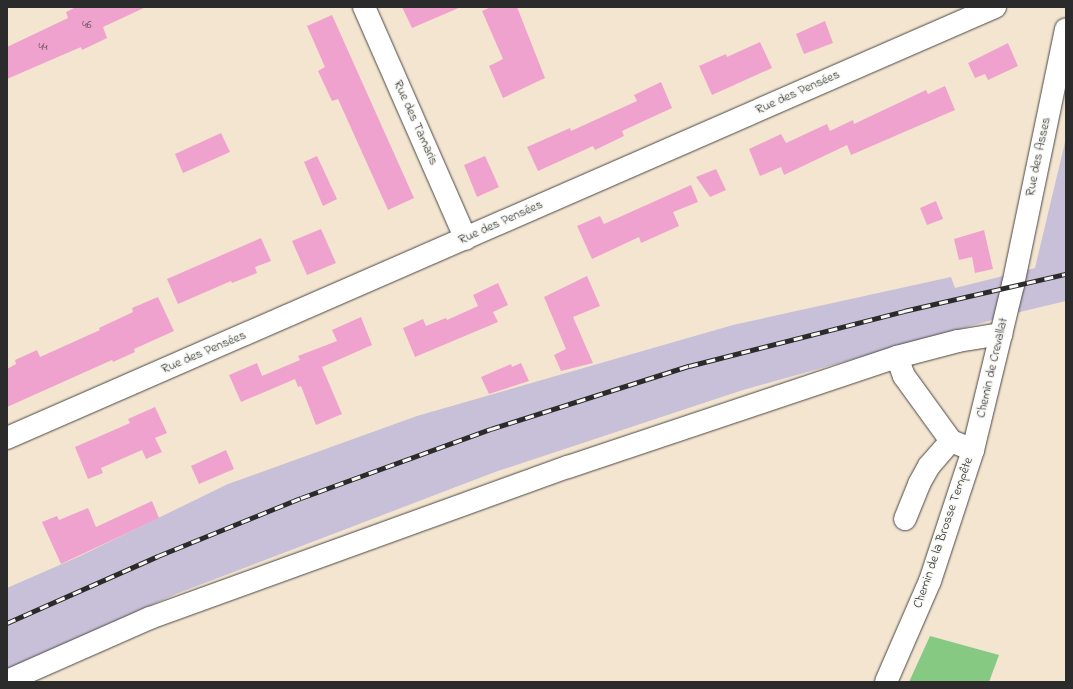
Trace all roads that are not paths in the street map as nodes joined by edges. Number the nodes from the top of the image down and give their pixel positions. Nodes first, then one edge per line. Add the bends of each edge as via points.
1 (364, 7) edge
2 (995, 7) edge
3 (1066, 29) edge
4 (466, 239) junction
5 (1013, 285) joint
6 (1001, 334) junction
7 (897, 357) junction
8 (7, 438) edge
9 (951, 441) junction
10 (973, 450) junction
11 (905, 519) dead end
12 (7, 681) edge
13 (886, 682) edge

1 - 4 street, Rue des Tamaris
2 - 4 street, Rue des Pensées
3 - 5 street, Rue des Asses
4 - 8 street, Rue des Pensées
5 - 6 street, Chemin de Crevallat
6 - 7 street via 958,341
6 - 10 street, Chemin de Crevallat
7 - 9 street via 904,376
7 - 12 street via 568,467 150,618
9 - 10 street
9 - 11 street via 929,466
10 - 13 street, Chemin de la Brosse Tempête via 930,581

